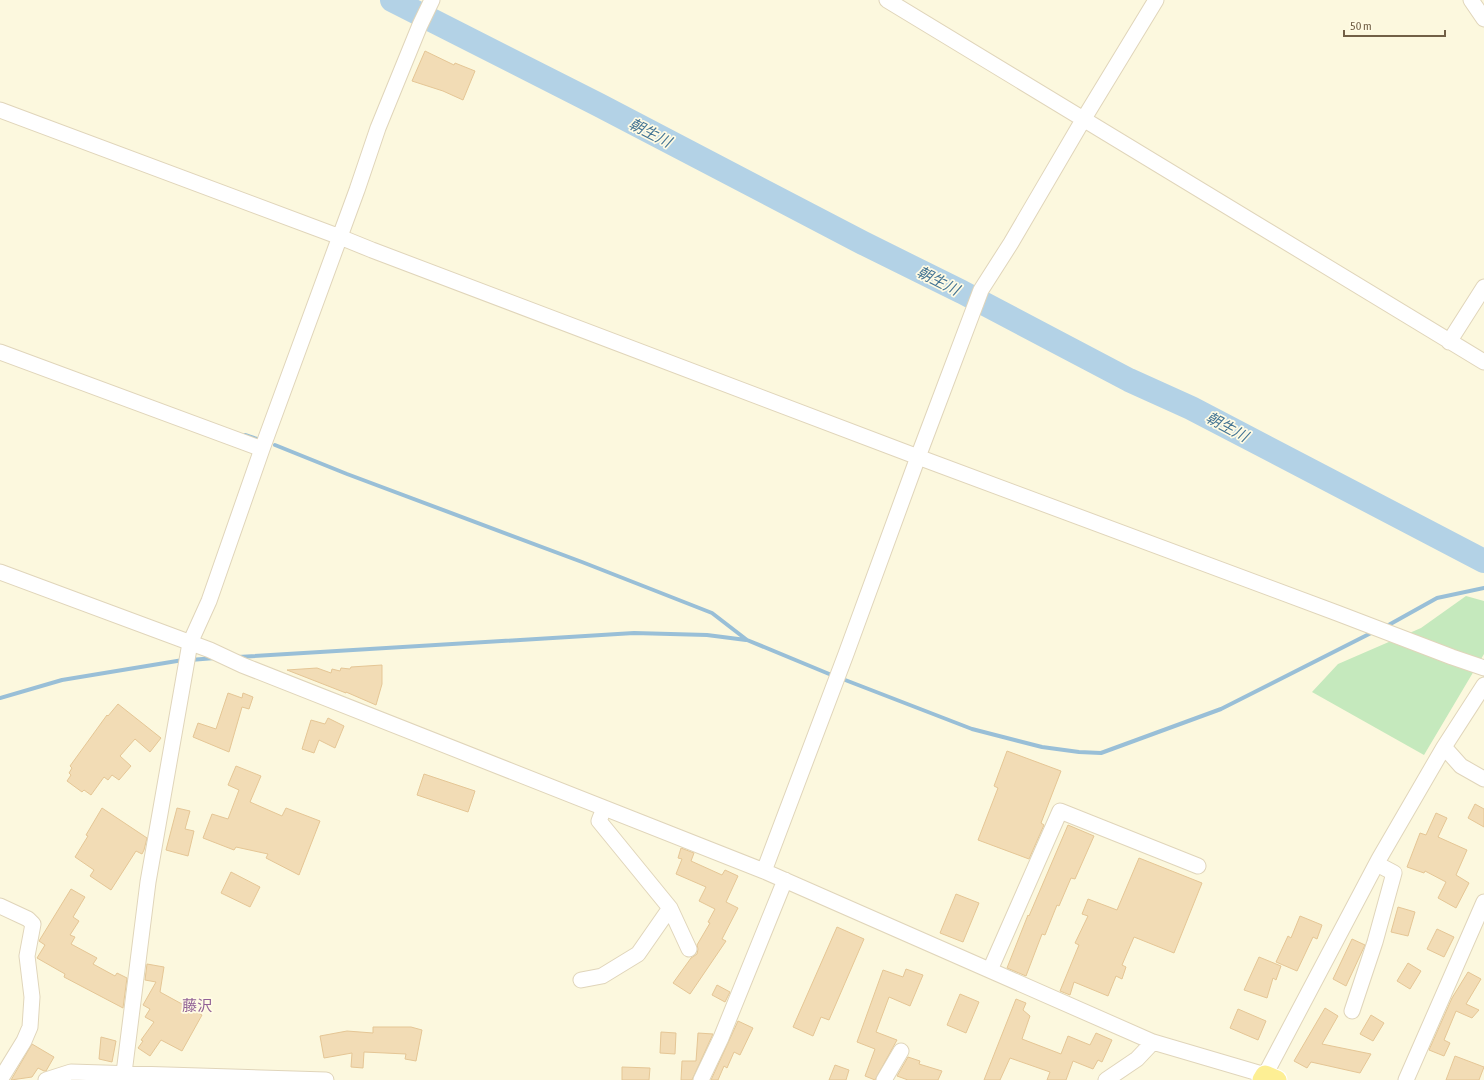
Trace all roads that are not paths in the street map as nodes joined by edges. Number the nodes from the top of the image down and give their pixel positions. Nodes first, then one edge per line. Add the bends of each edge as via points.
1 (886, 0) edge
2 (1156, 0) edge
3 (1471, 0) edge
4 (429, 4) edge
5 (1484, 19) edge
6 (0, 110) edge
7 (1083, 120) junction
8 (340, 237) junction
9 (1484, 287) edge
10 (1449, 342) junction
11 (0, 352) edge
12 (1484, 362) edge
13 (262, 450) junction
14 (918, 457) junction
15 (0, 572) edge
16 (190, 647) junction
17 (1484, 668) edge
18 (1484, 685) edge
19 (1444, 747) junction
20 (1484, 779) edge
21 (604, 808) junction
22 (1377, 864) junction
23 (1198, 866) dead end
24 (764, 871) junction
25 (785, 880) junction
26 (1484, 902) edge
27 (0, 906) edge
28 (670, 908) junction
29 (1479, 930) edge
30 (689, 949) dead end
31 (990, 970) junction
32 (581, 980) dead end
33 (1352, 1011) dead end
34 (1153, 1042) junction
35 (901, 1051) dead end
36 (123, 1077) edge
37 (1268, 1078) edge
38 (0, 1080) edge
39 (46, 1080) edge
40 (326, 1080) edge
41 (701, 1080) edge
42 (884, 1080) edge
43 (1106, 1080) edge
44 (1406, 1080) edge

1 - 7 street
2 - 7 street
3 - 5 street
4 - 8 street via 378,128
6 - 8 street
7 - 10 street
7 - 14 street via 981,290
8 - 13 street
8 - 14 street
9 - 10 street
10 - 12 street
11 - 13 street
13 - 16 street via 209,601
14 - 17 street
14 - 24 street
15 - 16 street
16 - 21 street via 213,651 238,664
16 - 36 street via 148,882
18 - 19 street
19 - 20 street via 1461,766
19 - 22 street
21 - 24 street
21 - 28 street via 599,821
22 - 33 street via 1394,874
22 - 37 street
23 - 31 street via 1060,811
24 - 25 street
25 - 31 street
25 - 41 street via 721,1038
26 - 29 street
27 - 38 street via 33,924 27,956 32,997 30,1027
28 - 30 street
28 - 32 street via 638,954 602,976
29 - 44 street
31 - 34 street
34 - 37 street
34 - 43 street via 1137,1059
35 - 42 street
36 - 39 street via 70,1072
36 - 40 street

